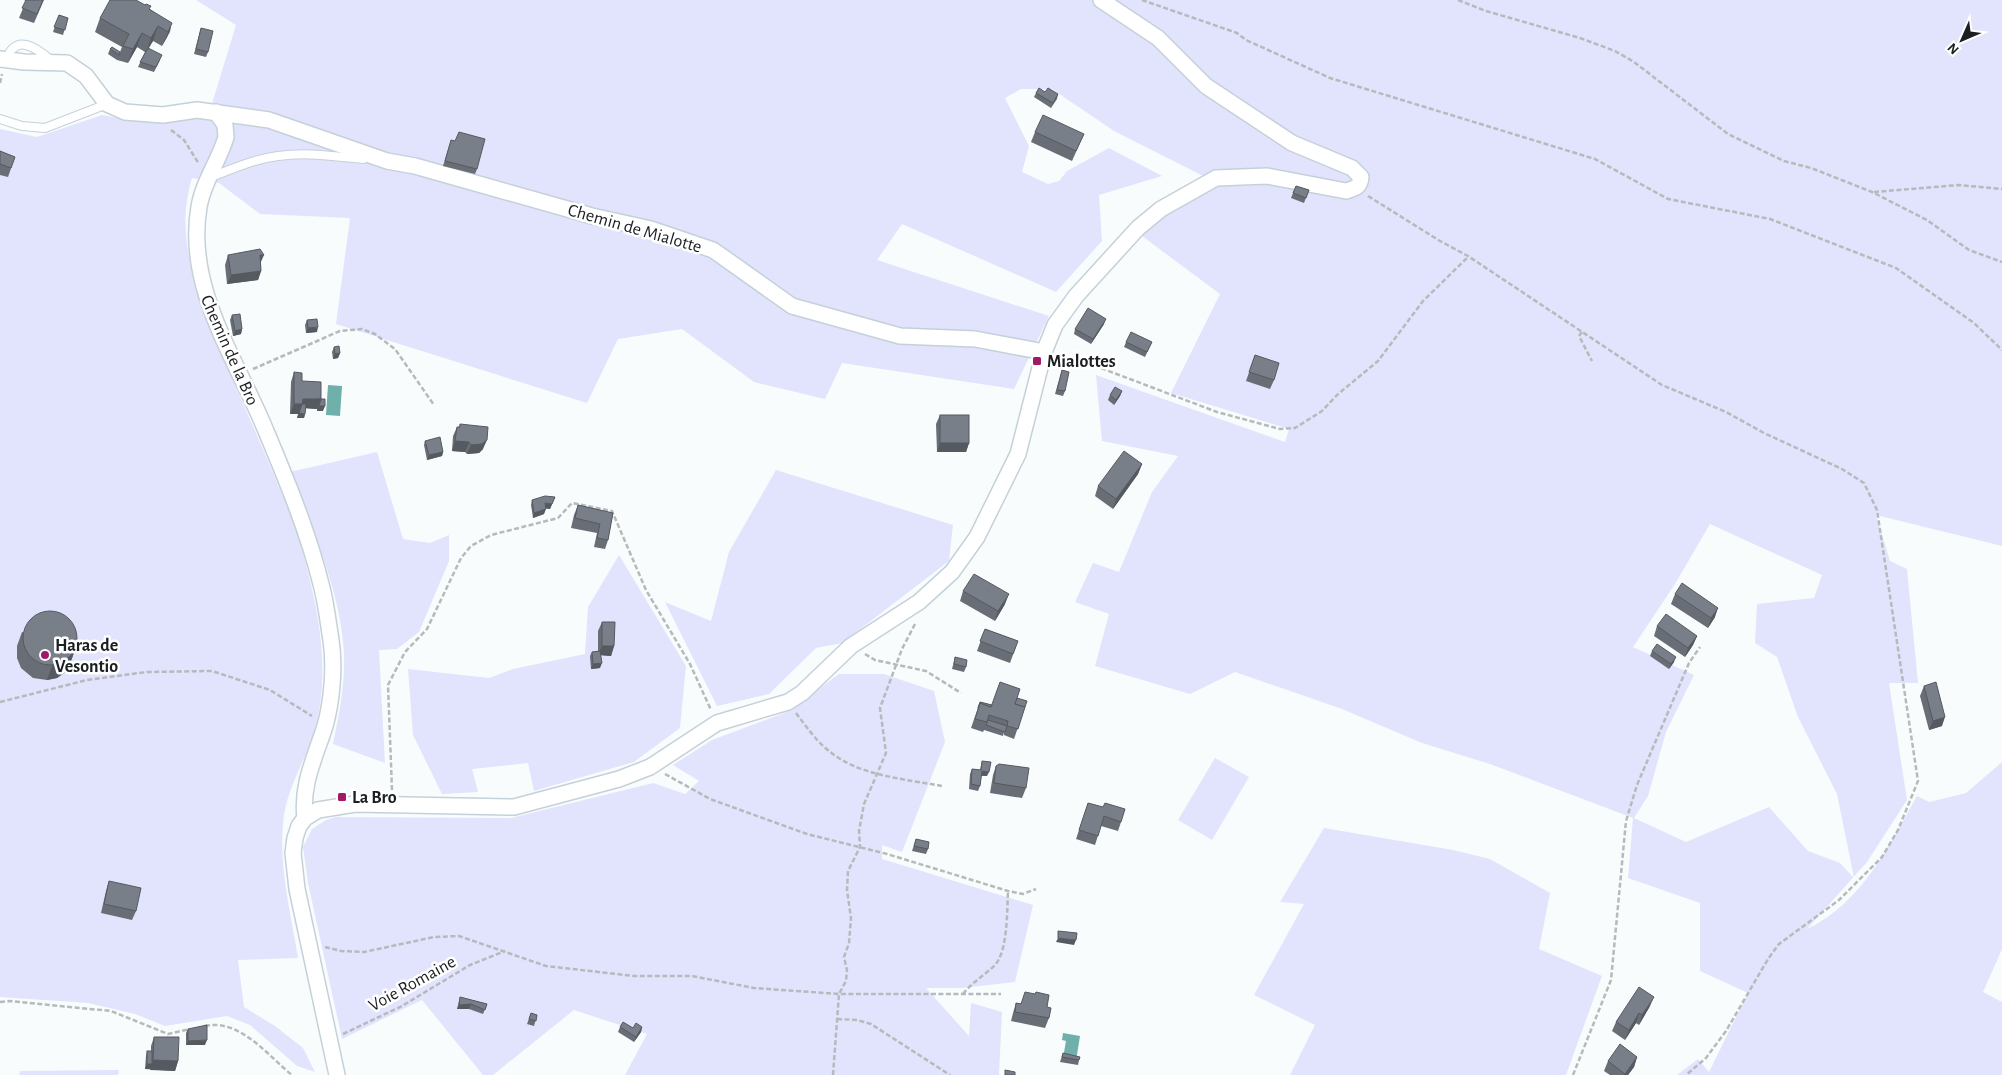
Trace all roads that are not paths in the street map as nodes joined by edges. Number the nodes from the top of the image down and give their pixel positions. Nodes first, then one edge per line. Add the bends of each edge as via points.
1 (1101, 0) edge
2 (3, 60) edge
3 (107, 104) junction
4 (216, 112) junction
5 (0, 119) edge
6 (388, 161) junction
7 (208, 182) junction
8 (1044, 352) junction
9 (305, 818) junction
10 (337, 1075) edge

1 - 8 street via 1158,38 1206,86 1292,143 1352,168 1361,176 1360,184 1346,191 1267,176 1216,178 1161,209 1138,228 1076,296 1056,325
2 - 3 street via 67,62 80,69
3 - 4 street via 125,112 147,115 197,110
3 - 5 lane via 45,128 22,126
4 - 6 street, Chemin de Mialotte via 269,120
4 - 7 street, Chemin de la Bro via 225,124 226,137
6 - 7 lane via 323,155 278,156 252,161
6 - 8 street, Chemin de Mialotte via 651,229 713,250 792,306 900,336 975,339
7 - 9 street, Chemin de la Bro via 199,207 202,287 266,430 296,508 321,585 331,643 331,691 325,724 306,783
8 - 9 street via 1018,454 977,537 952,572 919,602 851,646 802,693 788,702 717,723 650,767 619,779 514,807 343,805 318,810
9 - 10 street via 297,832 293,853 297,889

